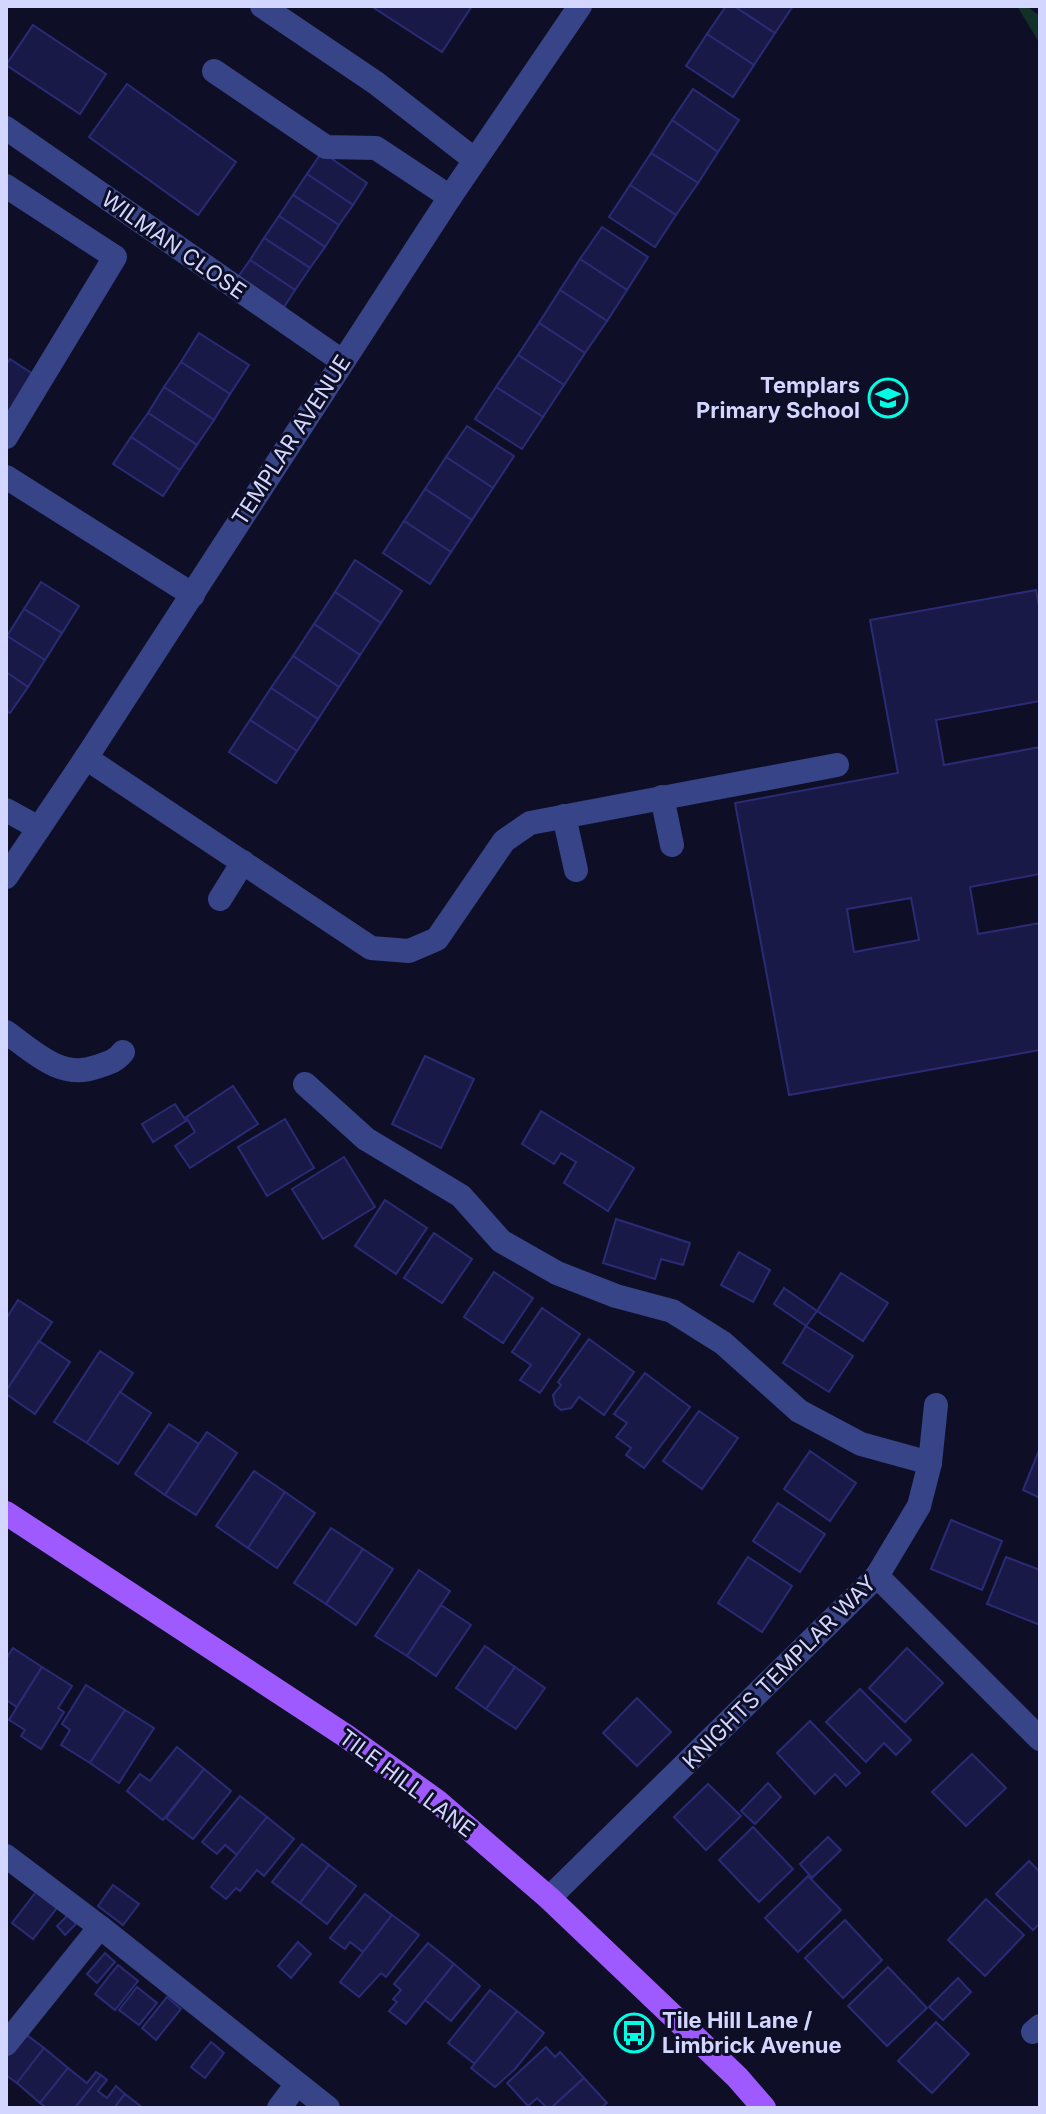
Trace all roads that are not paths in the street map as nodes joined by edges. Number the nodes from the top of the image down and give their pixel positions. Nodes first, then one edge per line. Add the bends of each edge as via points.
1 (262, 6) edge
2 (580, 6) edge
3 (214, 71) dead end
4 (6, 128) edge
5 (475, 160) junction
6 (6, 186) edge
7 (450, 197) junction
8 (342, 361) junction
9 (6, 437) edge
10 (6, 477) edge
11 (193, 595) junction
12 (86, 758) junction
13 (837, 765) dead end
14 (662, 797) junction
15 (6, 810) edge
16 (564, 816) junction
17 (39, 828) junction
18 (672, 845) dead end
19 (243, 862) junction
20 (576, 870) dead end
21 (6, 877) edge
22 (220, 899) dead end
23 (6, 1032) edge
24 (123, 1052) dead end
25 (305, 1084) dead end
26 (936, 1405) dead end
27 (930, 1463) junction
28 (6, 1513) edge
29 (877, 1576) junction
30 (1040, 1739) edge
31 (6, 1856) edge
32 (549, 1898) junction
33 (100, 1927) junction
34 (6, 2044) edge
35 (297, 2084) junction
36 (279, 2108) edge
37 (328, 2108) edge
38 (764, 2108) edge

1 - 5 street via 376,83
2 - 5 street, TEMPLAR AVENUE
3 - 7 street via 326,147 376,148
4 - 8 street, WILMAN CLOSE
5 - 7 street, TEMPLAR AVENUE
6 - 9 street via 115,257
7 - 8 street, TEMPLAR AVENUE
8 - 11 street, TEMPLAR AVENUE
10 - 11 street
11 - 12 street, TEMPLAR AVENUE
12 - 17 street, TEMPLAR AVENUE
12 - 19 street
13 - 14 street
14 - 16 street
14 - 18 street
15 - 17 street
16 - 19 street via 530,823 504,841 437,939 409,951 371,948
16 - 20 street
17 - 21 street, TEMPLAR AVENUE
19 - 22 street
23 - 24 street via 64,1070 82,1072 115,1061
25 - 27 street via 366,1139 461,1196 501,1241 557,1273 672,1311 723,1343 799,1411 861,1444
26 - 27 street, KNIGHTS TEMPLAR WAY
27 - 29 street, KNIGHTS TEMPLAR WAY via 919,1506
28 - 32 main road, TILE HILL LANE via 346,1736 438,1802
29 - 30 street
29 - 32 street, KNIGHTS TEMPLAR WAY
31 - 33 street
32 - 38 main road, TILE HILL LANE
33 - 34 street
33 - 35 street
35 - 36 street
35 - 37 street

